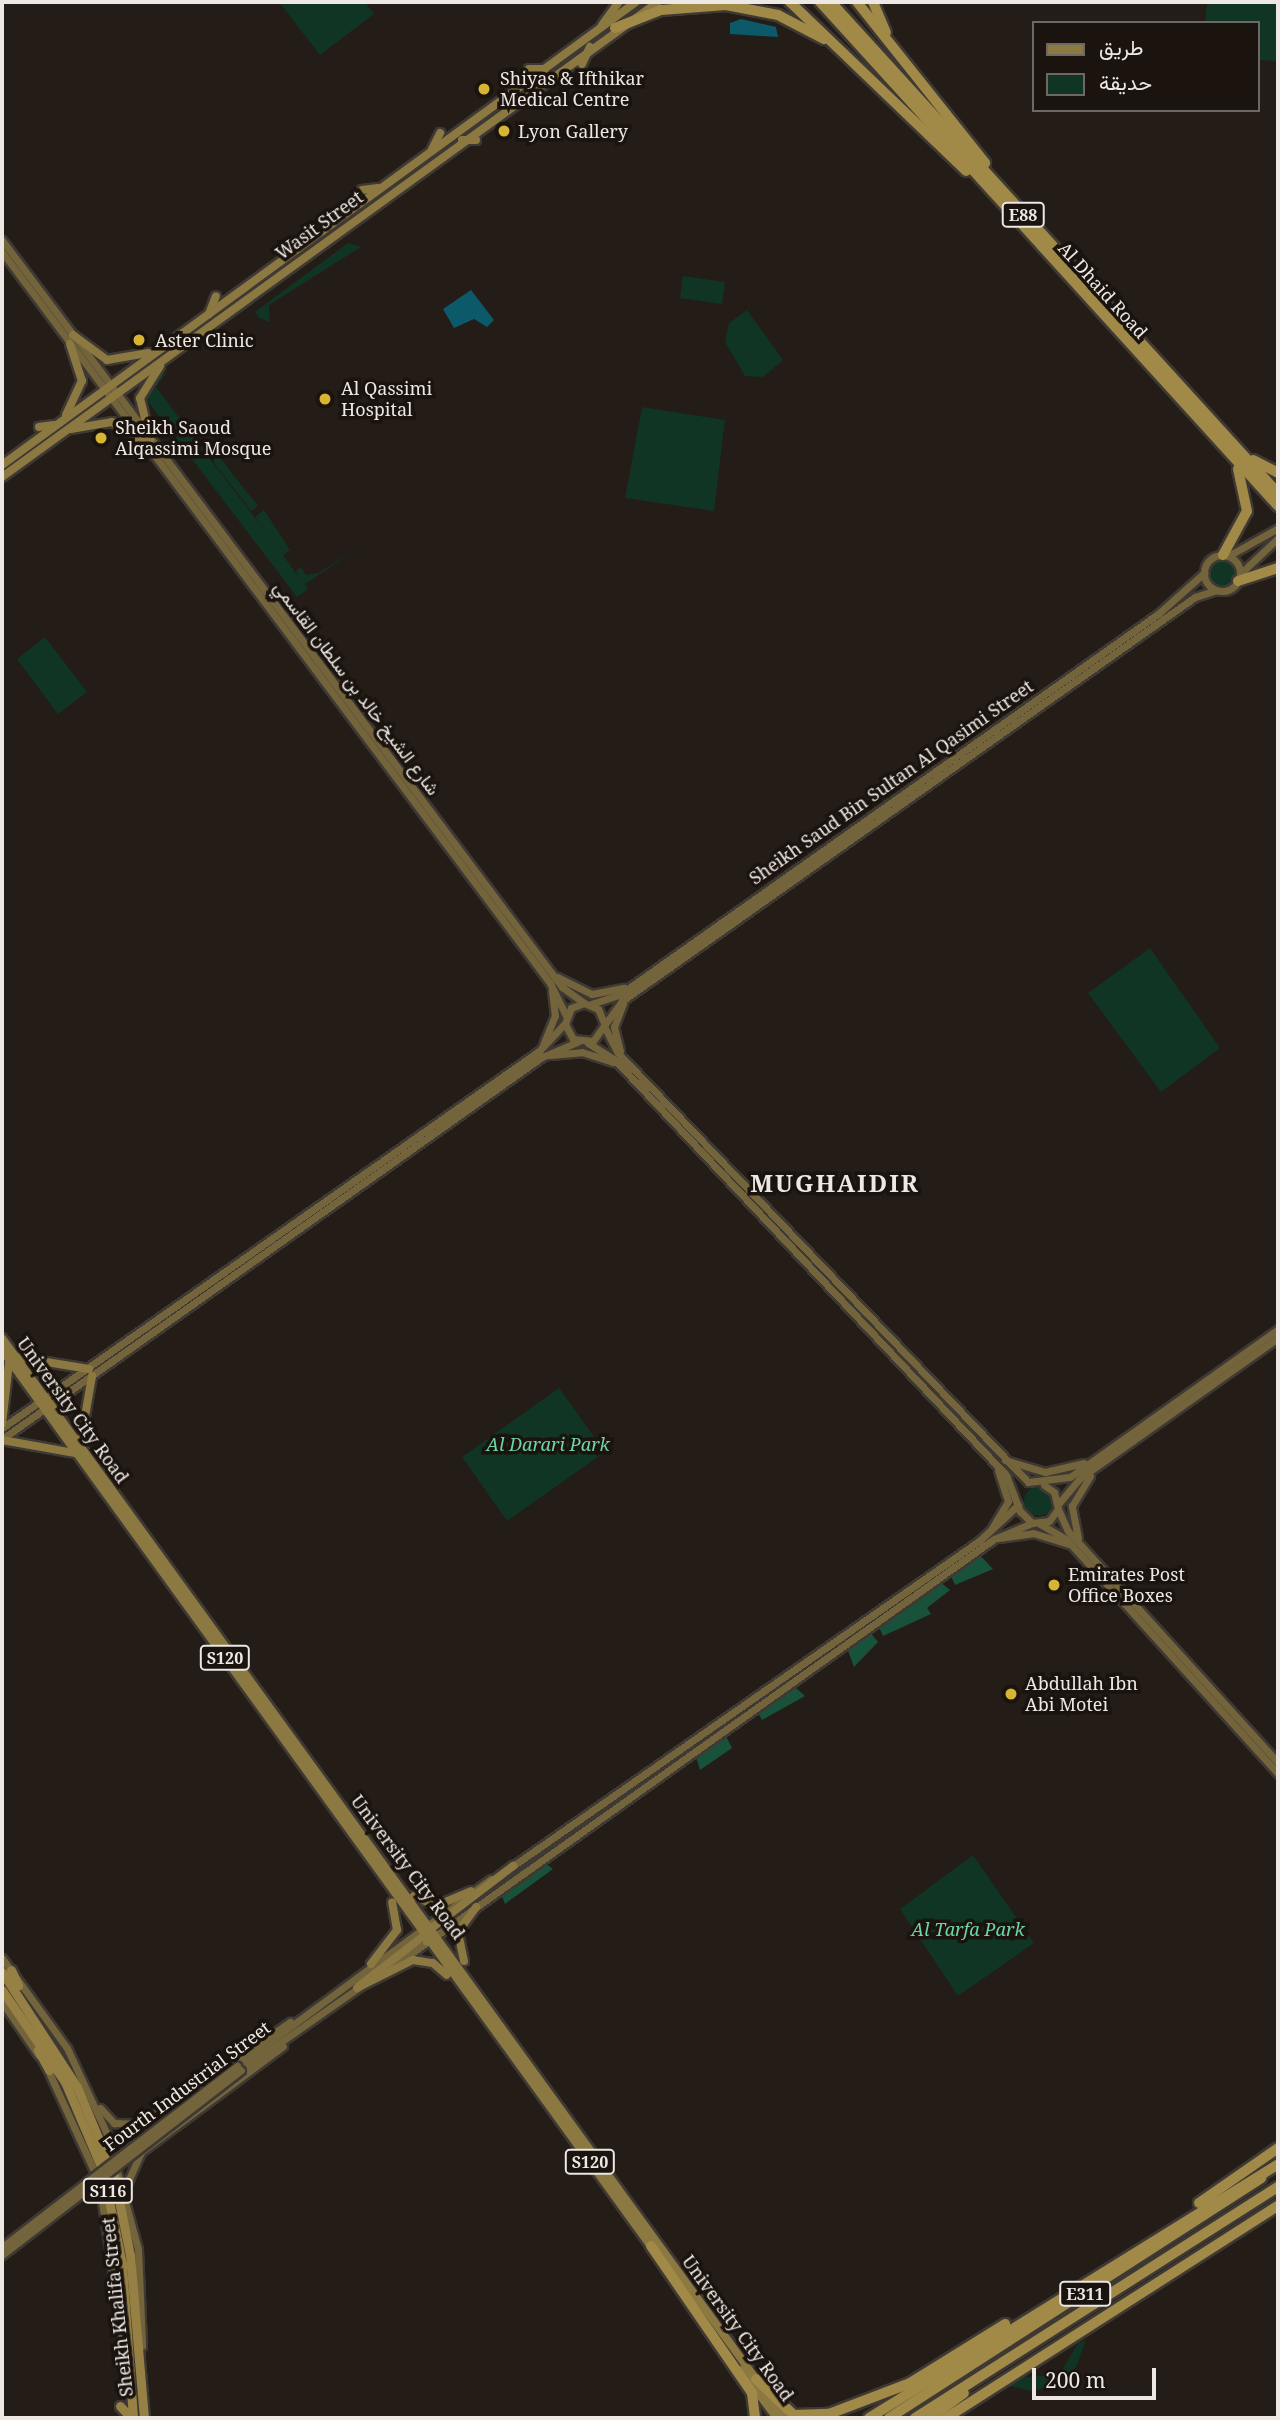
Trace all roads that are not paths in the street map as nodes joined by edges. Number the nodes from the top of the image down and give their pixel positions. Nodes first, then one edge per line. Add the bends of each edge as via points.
1 (619, 2) edge
2 (636, 2) edge
3 (658, 2) edge
4 (790, 2) edge
5 (820, 2) edge
6 (831, 2) edge
7 (857, 2) edge
8 (873, 2) edge
9 (615, 28) junction
10 (597, 31) junction
11 (591, 46) junction
12 (898, 54) junction
13 (855, 62) junction
14 (582, 64) dead end
15 (529, 69) dead end
16 (545, 69) junction
17 (440, 133) dead end
18 (462, 140) junction
19 (477, 140) dead end
20 (432, 150) junction
21 (381, 188) junction
22 (362, 190) dead end
23 (1003, 203) junction
24 (1018, 209) junction
25 (2, 240) edge
26 (2, 252) edge
27 (216, 296) dead end
28 (209, 314) junction
29 (71, 339) junction
30 (167, 345) junction
31 (169, 355) junction
32 (110, 391) junction
33 (61, 426) junction
34 (1217, 426) junction
35 (39, 427) dead end
36 (146, 440) junction
37 (1219, 443) junction
38 (42, 447) junction
39 (36, 463) dead end
40 (2, 465) edge
41 (1278, 472) edge
42 (2, 477) edge
43 (1278, 493) edge
44 (1278, 506) edge
45 (1278, 528) edge
46 (1278, 538) edge
47 (1253, 552) junction
48 (1225, 555) junction
49 (1278, 568) edge
50 (1203, 573) junction
51 (1239, 577) junction
52 (1216, 590) junction
53 (276, 618) junction
54 (292, 628) junction
55 (1097, 657) junction
56 (1096, 667) junction
57 (716, 925) junction
58 (715, 936) junction
59 (551, 972) junction
60 (550, 982) junction
61 (634, 984) junction
62 (628, 997) junction
63 (587, 1003) junction
64 (565, 1020) junction
65 (604, 1025) junction
66 (583, 1042) junction
67 (540, 1054) junction
68 (622, 1063) junction
69 (460, 1106) junction
70 (441, 1120) junction
71 (450, 1123) junction
72 (437, 1131) junction
73 (740, 1188) junction
74 (198, 1292) junction
75 (189, 1307) junction
76 (1278, 1329) edge
77 (874, 1335) junction
78 (2, 1338) edge
79 (1278, 1338) edge
80 (891, 1343) junction
81 (2, 1350) edge
82 (12, 1358) junction
83 (91, 1372) junction
84 (45, 1404) junction
85 (2, 1426) edge
86 (2, 1439) edge
87 (78, 1450) junction
88 (996, 1459) junction
89 (1097, 1462) junction
90 (1034, 1484) junction
91 (1044, 1485) junction
92 (1019, 1501) junction
93 (1058, 1506) junction
94 (1036, 1523) junction
95 (134, 1533) junction
96 (991, 1537) junction
97 (1077, 1546) junction
98 (156, 1552) junction
99 (885, 1607) junction
100 (873, 1625) junction
101 (1144, 1625) junction
102 (1161, 1632) junction
103 (1197, 1684) junction
104 (1217, 1695) junction
105 (1278, 1763) edge
106 (653, 1772) junction
107 (1278, 1774) edge
108 (633, 1794) junction
109 (513, 1866) junction
110 (376, 1871) junction
111 (401, 1887) junction
112 (471, 1891) junction
113 (476, 1907) junction
114 (428, 1931) junction
115 (407, 1937) junction
116 (436, 1954) junction
117 (2, 1958) edge
118 (371, 1964) junction
119 (6, 1971) edge
120 (360, 1985) junction
121 (460, 1985) junction
122 (2, 1990) edge
123 (478, 1992) junction
124 (7, 2003) edge
125 (309, 2012) junction
126 (311, 2021) junction
127 (239, 2068) junction
128 (49, 2070) joint
129 (91, 2095) junction
130 (1278, 2148) edge
131 (1278, 2165) edge
132 (1278, 2187) edge
133 (127, 2194) junction
134 (1278, 2206) edge
135 (1145, 2242) junction
136 (651, 2246) junction
137 (2, 2247) edge
138 (2, 2255) edge
139 (1064, 2292) junction
140 (995, 2369) junction
141 (754, 2381) junction
142 (130, 2382) junction
143 (141, 2385) junction
144 (120, 2406) dead end
145 (132, 2418) edge
146 (144, 2418) edge
147 (755, 2418) edge
148 (777, 2418) edge
149 (784, 2418) edge
150 (869, 2418) edge
151 (889, 2418) edge
152 (915, 2418) edge
153 (930, 2418) edge
154 (946, 2418) edge

1 - 10 main road
2 - 10 main road, Wasit Street
3 - 9 main road, Wasit Street
4 - 13 highway
5 - 23 highway, Al Dhaid Road / E88
6 - 24 highway, Al Dhaid Road / E88
7 - 12 highway
8 - 12 highway
9 - 11 main road, Wasit Street
9 - 13 highway via 673,8 744,7 795,22
10 - 16 main road, Wasit Street
11 - 14 main road
11 - 18 main road, Wasit Street
12 - 24 highway
13 - 23 highway
15 - 16 main road
16 - 20 main road, Wasit Street
17 - 20 main road
18 - 19 main road
18 - 31 main road, Wasit Street
20 - 21 main road, Wasit Street
21 - 22 main road
21 - 28 main road, Wasit Street
23 - 37 highway, Al Dhaid Road / E88
24 - 34 highway, Al Dhaid Road / E88
25 - 29 main road
26 - 29 main road
27 - 28 main road
28 - 30 main road, Wasit Street
29 - 30 main road via 103,359 131,359
29 - 32 main road, شارع الشيخ خالد بن سلطان القاسمي
29 - 33 main road via 82,381
30 - 32 main road, Wasit Street
31 - 32 main road, Wasit Street
31 - 36 main road via 140,398
32 - 33 main road, Wasit Street
32 - 33 main road, Wasit Street
32 - 36 main road, شارع الشيخ خالد بن سلطان القاسمي
33 - 35 main road
33 - 36 main road via 103,421
33 - 38 main road, Wasit Street
33 - 40 main road, Wasit Street
34 - 41 highway
34 - 43 highway, Al Dhaid Road / E88
36 - 53 main road, شارع الشيخ خالد بن سلطان القاسمي
36 - 54 main road, شارع الشيخ خالد بن سلطان القاسمي
37 - 44 highway, Al Dhaid Road / E88
37 - 48 highway via 1241,474 1248,502 1240,530
38 - 39 main road
38 - 42 main road, Wasit Street
45 - 47 main road
46 - 47 main road
47 - 48 main road
47 - 51 main road
48 - 50 main road, Sheikh Saud Bin Sultan Al Qasimi Street via 1209,559
48 - 51 main road
49 - 51 highway
50 - 52 main road
50 - 55 main road, Sheikh Saud Bin Sultan Al Qasimi Street via 1189,591
51 - 52 main road, Sheikh Saud Bin Sultan Al Qasimi Street
52 - 56 main road, Sheikh Saud Bin Sultan Al Qasimi Street via 1198,595
53 - 54 main road
53 - 60 main road, شارع الشيخ خالد بن سلطان القاسمي
54 - 59 main road, شارع الشيخ خالد بن سلطان القاسمي
55 - 56 main road
55 - 57 main road, Sheikh Saud Bin Sultan Al Qasimi Street
56 - 58 main road, Sheikh Saud Bin Sultan Al Qasimi Street
57 - 58 main road
57 - 61 main road, Sheikh Saud Bin Sultan Al Qasimi Street
58 - 62 main road, Sheikh Saud Bin Sultan Al Qasimi Street
59 - 61 main road via 592,994
59 - 63 main road, شارع الشيخ خالد بن سلطان القاسمي
60 - 64 main road, شارع الشيخ خالد بن سلطان القاسمي
60 - 67 main road via 555,1017
61 - 63 main road, Sheikh Saud Bin Sultan Al Qasimi Street via 608,1001
62 - 65 main road, Sheikh Saud Bin Sultan Al Qasimi Street
62 - 68 main road via 614,1027
63 - 64 main road, Sheikh Saud Bin Sultan Al Qasimi Street
63 - 65 main road, شارع الشيخ خالد بن سلطان القاسمي
64 - 66 main road, شارع الشيخ خالد بن سلطان القاسمي
64 - 67 main road, Sheikh Saud Bin Sultan Al Qasimi Street
65 - 66 main road, Sheikh Saud Bin Sultan Al Qasimi Street
65 - 68 main road, شارع الشيخ خالد بن سلطان القاسمي
66 - 67 main road
66 - 68 main road, شارع الشيخ خالد بن سلطان القاسمي
67 - 68 main road via 582,1052
67 - 69 main road
67 - 71 main road
68 - 73 main road
69 - 70 main road
69 - 71 main road
70 - 72 main road
70 - 74 main road
71 - 72 main road
72 - 75 main road
73 - 77 main road
73 - 80 main road
74 - 75 main road
74 - 83 main road
75 - 83 main road
76 - 89 main road
77 - 80 main road
77 - 88 main road
78 - 82 main road, University City Road / S120
79 - 89 main road
80 - 88 main road
81 - 82 main road, University City Road / S120
82 - 83 main road
82 - 84 main road, University City Road / S120
82 - 85 main road
83 - 84 main road
83 - 87 main road
84 - 85 main road
84 - 86 main road
84 - 87 main road, University City Road / S120
86 - 87 main road
87 - 95 main road, University City Road / S120
87 - 98 main road, University City Road / S120
88 - 89 main road via 1051,1473
88 - 90 main road
88 - 92 main road
88 - 96 main road via 1009,1501
89 - 91 main road
89 - 93 main road
89 - 97 main road via 1073,1500
90 - 91 main road
90 - 92 main road
91 - 93 main road
92 - 94 main road
92 - 96 main road
93 - 94 main road
93 - 97 main road
94 - 96 main road
94 - 97 main road
95 - 98 main road
95 - 110 main road, University City Road / S120
96 - 97 main road via 1033,1533
96 - 99 main road
96 - 100 main road
97 - 101 main road
97 - 102 main road
98 - 111 main road, University City Road / S120
99 - 100 main road
99 - 106 main road
100 - 108 main road
101 - 102 main road
101 - 103 main road
102 - 104 main road
103 - 104 main road
103 - 107 main road
104 - 105 main road
106 - 108 main road
106 - 109 main road
108 - 113 main road
109 - 112 main road
109 - 114 main road
110 - 114 main road
110 - 118 main road via 398,1922 394,1937
111 - 112 main road via 436,1906
111 - 114 main road, University City Road / S120
112 - 114 main road
113 - 114 main road
113 - 123 main road via 457,1938
114 - 115 main road, Fourth Industrial Street
114 - 116 main road, University City Road / S120
114 - 120 main road
114 - 120 main road, Fourth Industrial Street via 392,1967
114 - 123 main road, University City Road / S120
115 - 118 main road, Fourth Industrial Street
115 - 120 main road
116 - 121 main road, University City Road / S120
116 - 123 main road
117 - 119 main road
118 - 125 main road, Fourth Industrial Street
119 - 129 main road via 67,2048
119 - 143 highway, Sheikh Khalifa Street / S116 via 94,2122 118,2192
120 - 121 main road via 420,1960
120 - 126 main road, Fourth Industrial Street
121 - 136 main road, University City Road / S120
122 - 124 highway, Sheikh Khalifa Street / S116
123 - 141 main road, University City Road / S120
124 - 128 highway
124 - 142 highway, Sheikh Khalifa Street / S116 via 65,2082 103,2171 118,2239
125 - 127 main road, Fourth Industrial Street
125 - 129 main road via 142,2124 114,2123
126 - 127 main road, Fourth Industrial Street
126 - 133 main road via 141,2152 129,2171
127 - 137 main road, Fourth Industrial Street, bridge
127 - 138 main road, Fourth Industrial Street, bridge
128 - 142 main road via 101,2189
129 - 133 main road
130 - 135 highway
131 - 135 highway
131 - 151 highway, E311
132 - 140 highway, E311
133 - 143 main road via 139,2262
134 - 154 highway
135 - 139 highway
136 - 141 main road, University City Road / S120
136 - 147 highway via 752,2393
139 - 141 highway via 910,2383 841,2412 794,2415
139 - 150 highway
140 - 152 highway, E311
140 - 153 highway
141 - 148 main road, University City Road / S120
141 - 149 main road, University City Road / S120
142 - 145 highway, Sheikh Khalifa Street / S116
143 - 146 highway, Sheikh Khalifa Street / S116
144 - 145 highway

